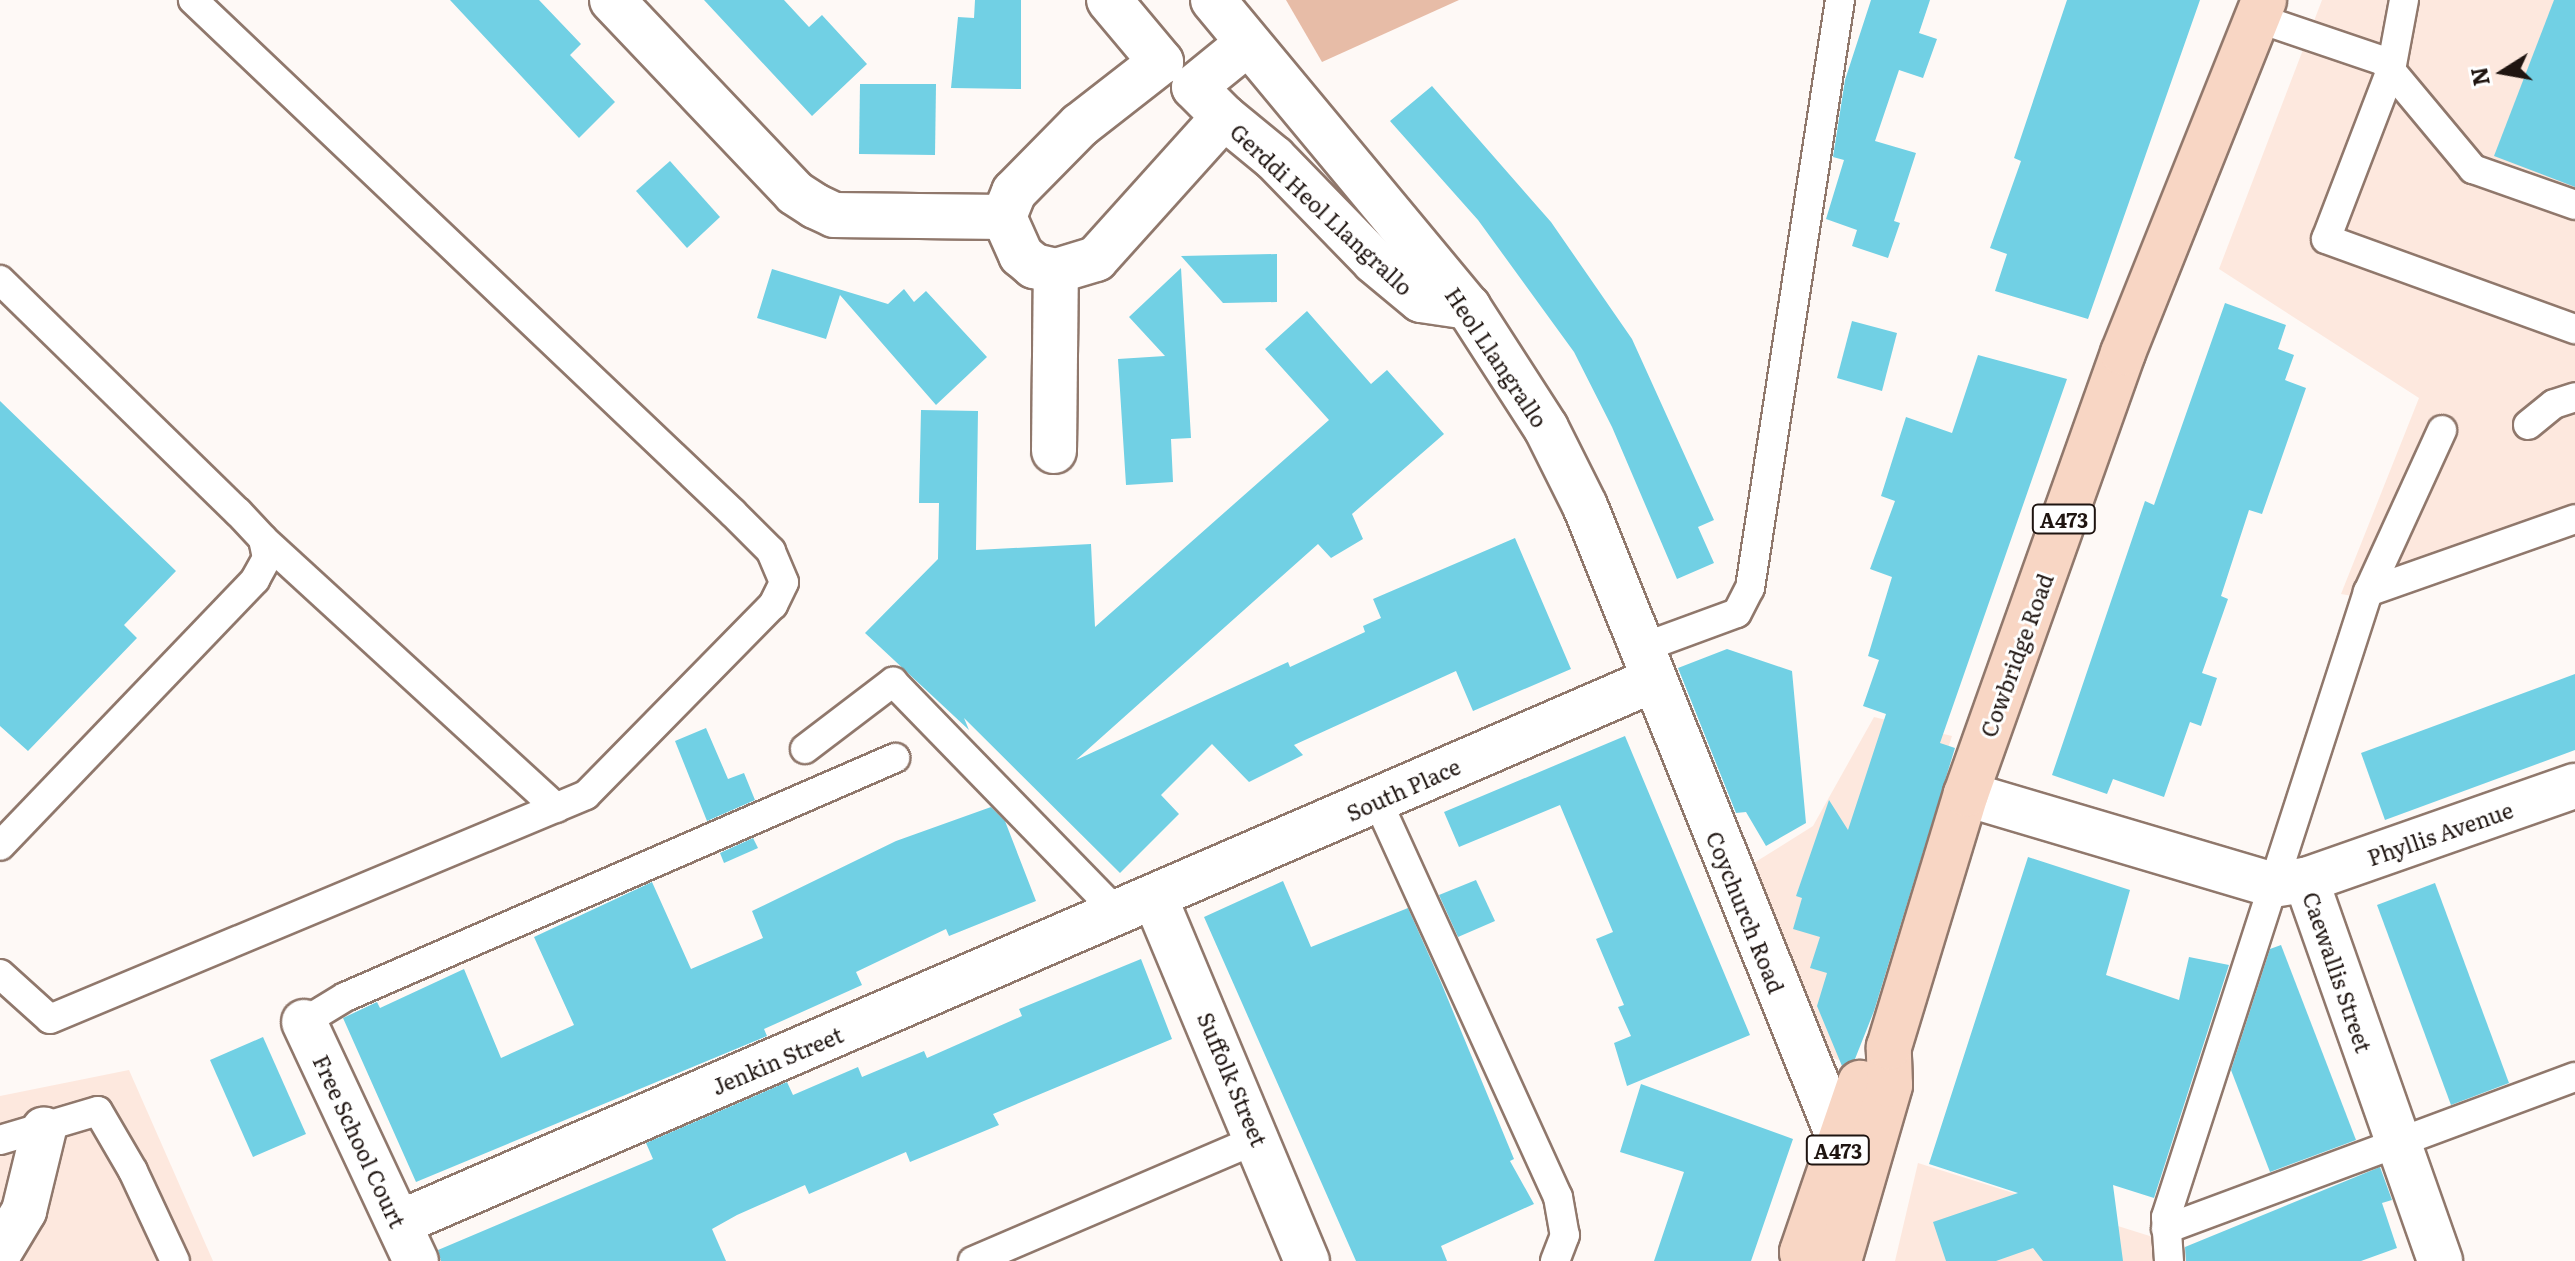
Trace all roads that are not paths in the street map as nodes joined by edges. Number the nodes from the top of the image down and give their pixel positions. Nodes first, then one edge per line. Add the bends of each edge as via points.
1 (193, 0) edge
2 (612, 0) edge
3 (1109, 0) edge
4 (1213, 0) edge
5 (1840, 0) edge
6 (2404, 0) edge
7 (2260, 9) edge
8 (1247, 44) junction
9 (2391, 70) junction
10 (1177, 75) junction
11 (1224, 117) junction
12 (2575, 205) edge
13 (1004, 217) junction
14 (1056, 271) junction
15 (0, 280) edge
16 (1468, 307) junction
17 (2575, 329) edge
18 (2575, 397) edge
19 (2528, 425) dead end
20 (2442, 430) dead end
21 (1054, 451) dead end
22 (2575, 519) edge
23 (263, 539) junction
24 (2368, 592) junction
25 (1645, 665) junction
26 (805, 749) dead end
27 (895, 758) dead end
28 (2575, 786) edge
29 (1966, 794) junction
30 (1377, 800) junction
31 (557, 808) junction
32 (0, 846) edge
33 (2289, 882) junction
34 (1137, 906) junction
35 (0, 974) edge
36 (304, 1022) joint
37 (1889, 1047) junction
38 (2575, 1077) edge
39 (44, 1129) junction
40 (1258, 1139) junction
41 (0, 1140) edge
42 (2397, 1141) junction
43 (1841, 1143) junction
44 (2166, 1229) junction
45 (408, 1242) edge
46 (0, 1251) edge
47 (175, 1261) edge
48 (973, 1261) edge
49 (1307, 1261) edge
50 (1555, 1261) edge
51 (1804, 1261) edge
52 (1839, 1261) edge
53 (2169, 1261) edge
54 (2440, 1261) edge

1 - 31 lane via 733,513 781,566 784,582 773,605 586,795
2 - 13 street via 795,193 815,206 834,215
3 - 10 street, Gerddi Heol Llangrallo
4 - 8 street, Heol Llangrallo
5 - 25 lane via 1750,588 1737,613
6 - 9 lane
7 - 9 lane via 2383,61
7 - 29 main road, Cowbridge Road / A473 via 2123,353
8 - 10 street
8 - 16 street, Heol Llangrallo
9 - 12 lane via 2473,169
9 - 17 lane via 2326,239
10 - 11 street, Gerddi Heol Llangrallo
10 - 13 street via 1031,169
11 - 14 street, Gerddi Heol Llangrallo via 1096,259
11 - 16 street, Gerddi Heol Llangrallo via 1421,300
13 - 14 street via 1021,255 1034,266
14 - 21 street
15 - 23 lane
16 - 25 street, Heol Llangrallo via 1546,428 1585,506
18 - 19 lane via 2554,404
20 - 24 lane
22 - 24 lane
23 - 31 lane
23 - 32 lane via 267,558 255,580
24 - 33 lane
25 - 30 street, South Place
25 - 43 street, Coychurch Road
26 - 34 lane via 893,682
27 - 36 lane via 345,997
28 - 33 street, Phyllis Avenue
29 - 33 street, Caewallis Street
29 - 37 main road, Cowbridge Road / A473
30 - 34 street, South Place
30 - 50 lane via 1558,1197 1565,1235
31 - 35 lane via 50,1019
33 - 42 street, Caewallis Street
33 - 44 lane
34 - 40 street, Suffolk Street
34 - 45 street, Jenkin Street
36 - 45 street, Free School Court
37 - 43 main road, Cowbridge Road / A473 via 1863,1073
37 - 52 main road, Cowbridge Road / A473 via 1890,1085
38 - 42 lane
39 - 41 lane
39 - 46 street via 24,1211
39 - 47 lane via 98,1111
40 - 48 lane
40 - 49 street, Suffolk Street
42 - 44 lane
42 - 54 street, Caewallis Street
43 - 51 main road, Cowbridge Road / A473 via 1802,1252
44 - 53 lane

